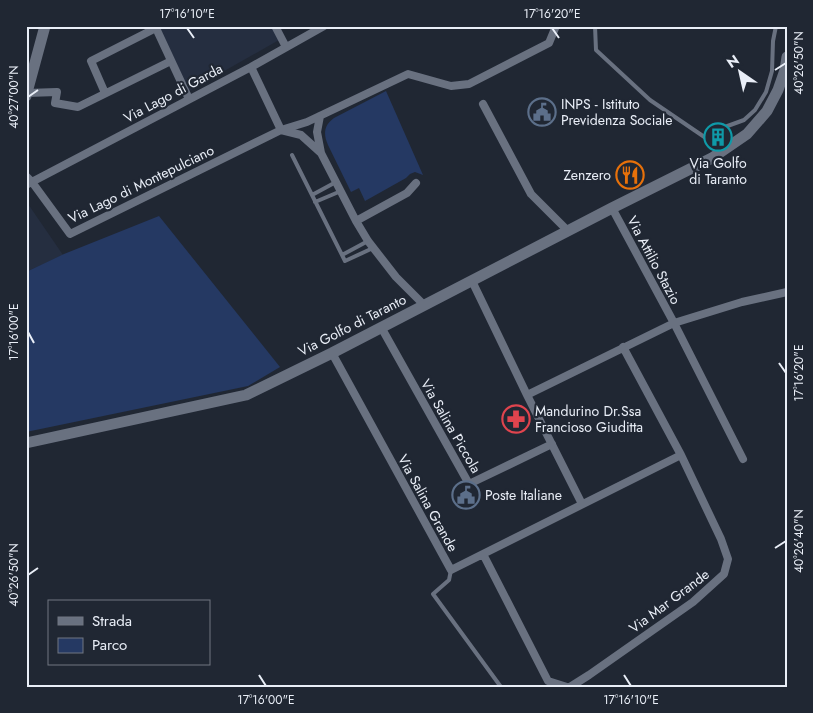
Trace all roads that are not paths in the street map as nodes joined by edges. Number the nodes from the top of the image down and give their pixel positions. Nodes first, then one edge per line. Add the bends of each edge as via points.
1 (45, 26) edge
2 (275, 26) edge
3 (324, 26) edge
4 (556, 26) edge
5 (595, 26) edge
6 (776, 26) edge
7 (156, 27) edge
8 (286, 47) junction
9 (787, 57) edge
10 (171, 61) junction
11 (250, 67) junction
12 (105, 93) junction
13 (27, 94) edge
14 (189, 99) junction
15 (483, 104) dead end
16 (320, 116) junction
17 (281, 130) junction
18 (709, 140) junction
19 (724, 150) junction
20 (321, 153) junction
21 (292, 155) dead end
22 (28, 181) edge
23 (336, 182) junction
24 (416, 183) dead end
25 (341, 191) junction
26 (312, 195) junction
27 (315, 202) junction
28 (612, 208) junction
29 (356, 221) junction
30 (568, 231) junction
31 (371, 244) junction
32 (342, 255) junction
33 (472, 281) junction
34 (787, 292) edge
35 (424, 305) junction
36 (674, 323) junction
37 (381, 327) junction
38 (623, 347) junction
39 (332, 353) junction
40 (527, 395) junction
41 (26, 443) edge
42 (552, 444) junction
43 (681, 455) junction
44 (743, 459) dead end
45 (582, 504) junction
46 (483, 554) junction
47 (451, 570) junction
48 (501, 687) edge
49 (569, 687) edge

1 - 13 street
2 - 8 street
3 - 8 street, Via Lago di Garda
4 - 16 street, Via Lago di Montepulciano via 549,43 469,84 451,86 408,74
5 - 18 lane via 596,50 650,100
6 - 18 lane via 772,71 766,92 744,120 711,132
7 - 10 street
7 - 12 street via 91,61
8 - 11 street, Via Lago di Garda
9 - 19 street, Via Golfo di Taranto via 778,90 767,111 747,134
10 - 12 street
10 - 14 street
11 - 14 street, Via Lago di Garda
11 - 17 street
12 - 13 street via 78,106 55,103 56,92
14 - 22 street, Via Lago di Garda
15 - 30 street via 530,194
16 - 17 street, Via Lago di Montepulciano
16 - 20 street via 317,132
17 - 20 street via 301,135
17 - 22 street, Via Lago di Montepulciano via 70,234
18 - 19 lane
19 - 28 street, Via Golfo di Taranto
20 - 23 street
21 - 26 lane
23 - 25 street
23 - 26 lane
24 - 29 street via 407,193
25 - 27 lane
25 - 29 street
26 - 27 lane
27 - 32 lane
28 - 30 street, Via Golfo di Taranto
28 - 36 street, Via Attilio Stazio
29 - 31 street
30 - 33 street, Via Golfo di Taranto
31 - 32 lane
31 - 32 lane via 345,261
31 - 35 street via 396,277
33 - 35 street, Via Golfo di Taranto
33 - 40 street
34 - 36 street
35 - 37 street, Via Golfo di Taranto
36 - 38 street
36 - 44 street
37 - 39 street, Via Golfo di Taranto
37 - 42 street, Via Salina Piccola via 468,484
38 - 40 street
38 - 43 street, Via Mar Grande
39 - 41 street, Via Golfo di Taranto via 246,396
39 - 47 street, Via Salina Grande
40 - 42 street
42 - 45 street
43 - 45 street, Via Salina Grande
43 - 49 street, Via Mar Grande via 721,539 728,559 724,574 693,602
45 - 46 street, Via Salina Grande
46 - 47 street, Via Salina Grande
46 - 49 street, Via Mar Grande via 548,681
47 - 48 lane via 449,580 433,594

